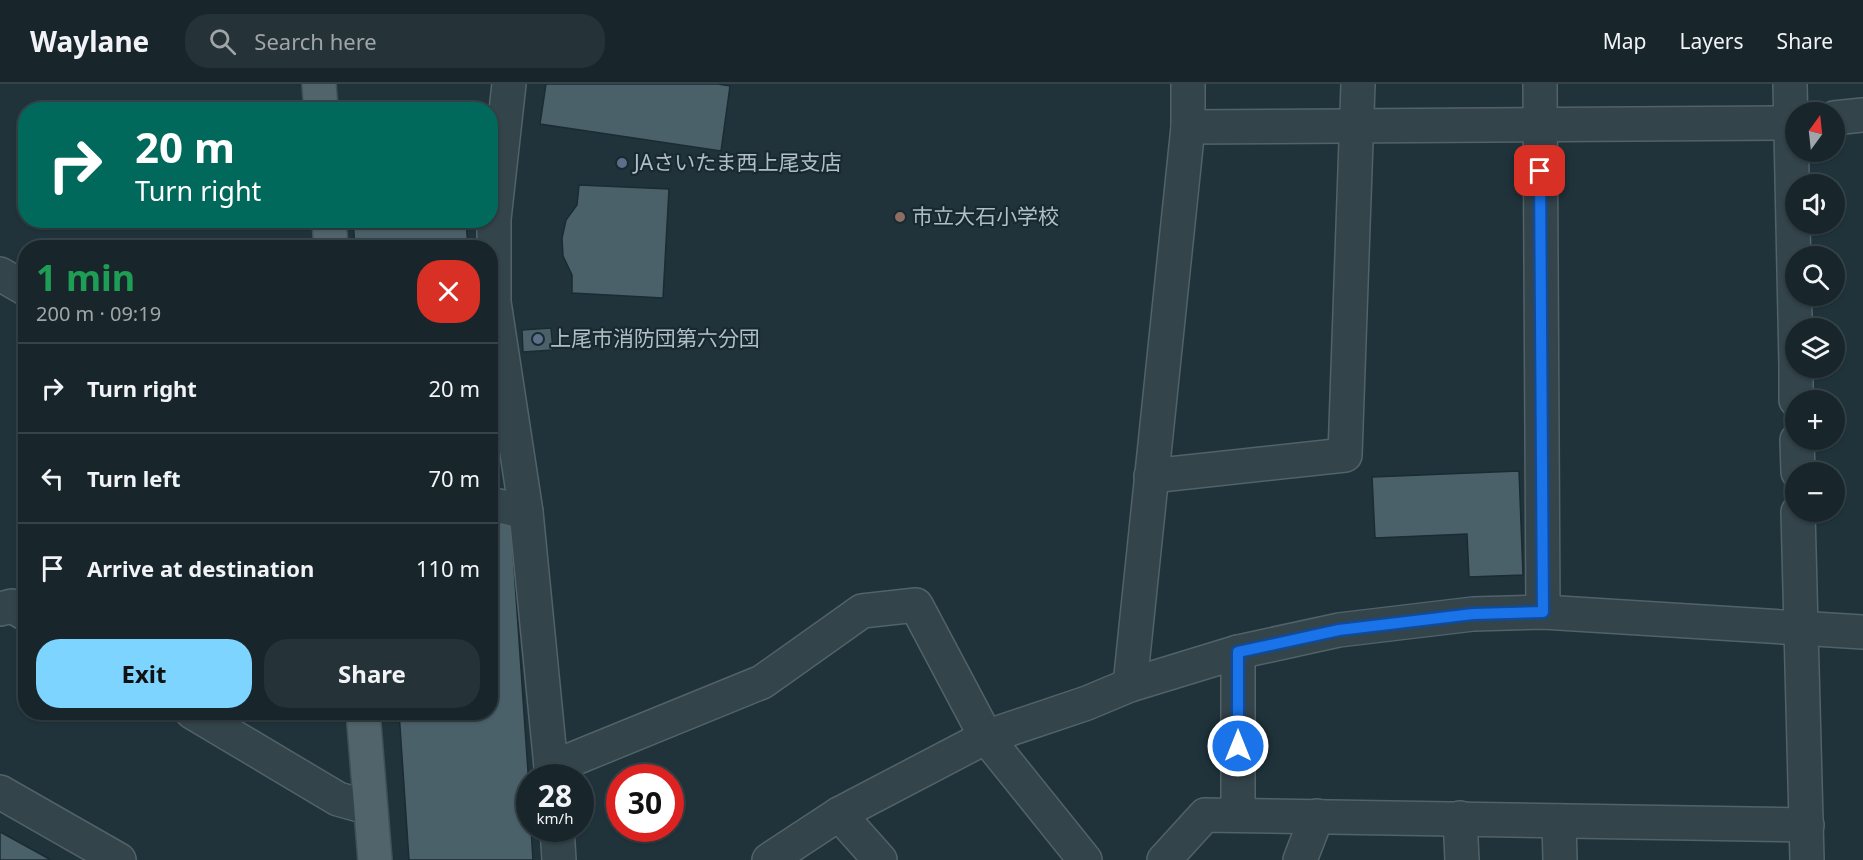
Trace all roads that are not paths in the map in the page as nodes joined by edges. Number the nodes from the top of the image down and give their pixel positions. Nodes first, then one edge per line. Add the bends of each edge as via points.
1 (320, 84) edge
2 (509, 84) edge
3 (1188, 84) edge
4 (1358, 84) edge
5 (1540, 84) edge
6 (1790, 84) edge
7 (321, 102) edge
8 (1791, 102) edge
9 (1863, 115) edge
10 (1845, 117) edge
11 (1785, 123) edge
12 (1540, 125) junction
13 (1358, 126) junction
14 (1188, 127) junction
15 (1793, 162) edge
16 (498, 183) edge
17 (0, 274) edge
18 (18, 284) edge
19 (1795, 318) edge
20 (498, 328) edge
21 (1151, 476) junction
22 (498, 506) edge
23 (526, 512) junction
24 (1798, 522) edge
25 (0, 609) edge
26 (18, 609) edge
27 (1543, 612) junction
28 (1801, 627) junction
29 (1863, 632) edge
30 (1238, 652) junction
31 (1130, 685) junction
32 (205, 720) edge
33 (364, 720) edge
34 (986, 737) junction
35 (550, 764) edge
36 (572, 764) edge
37 (0, 792) edge
38 (370, 808) junction
39 (839, 814) junction
40 (1238, 815) junction
41 (1317, 816) junction
42 (1460, 818) junction
43 (1559, 821) junction
44 (1807, 825) junction
45 (558, 842) edge
46 (119, 860) edge
47 (375, 860) edge
48 (560, 860) edge
49 (769, 860) edge
50 (880, 860) edge
51 (1085, 860) edge
52 (1164, 860) edge
53 (1300, 860) edge
54 (1462, 860) edge
55 (1560, 860) edge
56 (1807, 860) edge

1 - 7 main road
2 - 16 street
3 - 14 street
4 - 13 street
5 - 12 street
6 - 8 street
9 - 10 street
11 - 12 street
12 - 13 street
12 - 27 street
13 - 14 street
13 - 21 street via 1345,455
14 - 21 street
15 - 19 street
17 - 18 street
20 - 23 street
21 - 31 street
22 - 23 street
23 - 35 street
24 - 28 street
25 - 26 street via 12,606
27 - 28 street
27 - 30 street via 1473,614 1339,630
28 - 29 street
28 - 44 street
30 - 31 street
30 - 40 street
31 - 34 street
32 - 38 street via 338,799
33 - 38 main road
34 - 36 street via 916,605 862,611 762,682
34 - 39 street
34 - 51 street
37 - 46 street
38 - 47 main road
39 - 49 street
39 - 50 street
40 - 41 street
40 - 52 street via 1205,815
41 - 42 street
41 - 53 street
42 - 43 street
42 - 54 street
43 - 44 street
43 - 55 street
44 - 56 street
45 - 48 street

